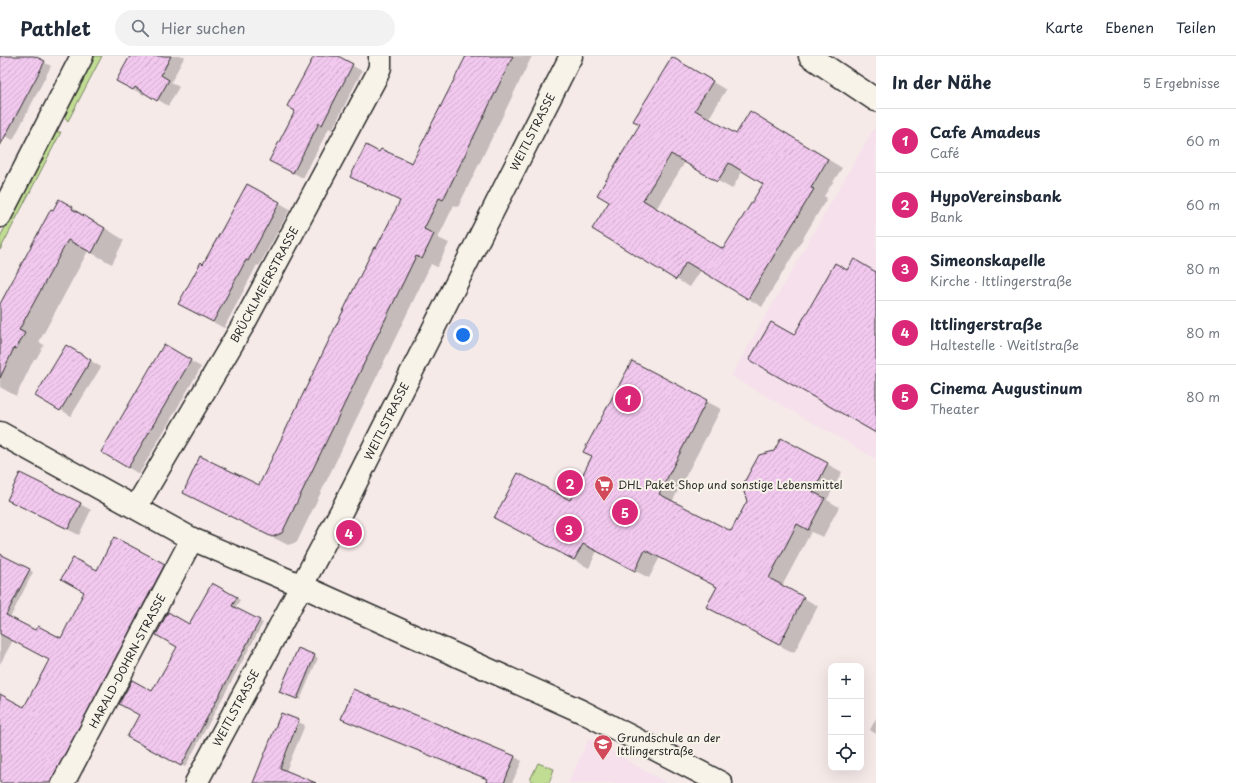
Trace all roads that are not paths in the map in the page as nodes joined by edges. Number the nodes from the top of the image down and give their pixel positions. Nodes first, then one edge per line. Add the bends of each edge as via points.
1 (82, 56) edge
2 (380, 56) edge
3 (571, 56) edge
4 (810, 56) edge
5 (876, 100) edge
6 (0, 216) edge
7 (0, 433) edge
8 (136, 507) junction
9 (192, 539) junction
10 (302, 586) junction
11 (63, 783) edge
12 (196, 783) edge
13 (721, 783) edge

1 - 6 street
2 - 8 street, BRÜCKLMEIERSTRASSE via 377,75 245,320
3 - 10 street, WEITLSTRASSE
4 - 5 street
7 - 8 street
8 - 9 street
9 - 10 street
9 - 11 street, HARALD-DOHRN-STRASSE
10 - 12 street, WEITLSTRASSE
10 - 13 street via 583,712

